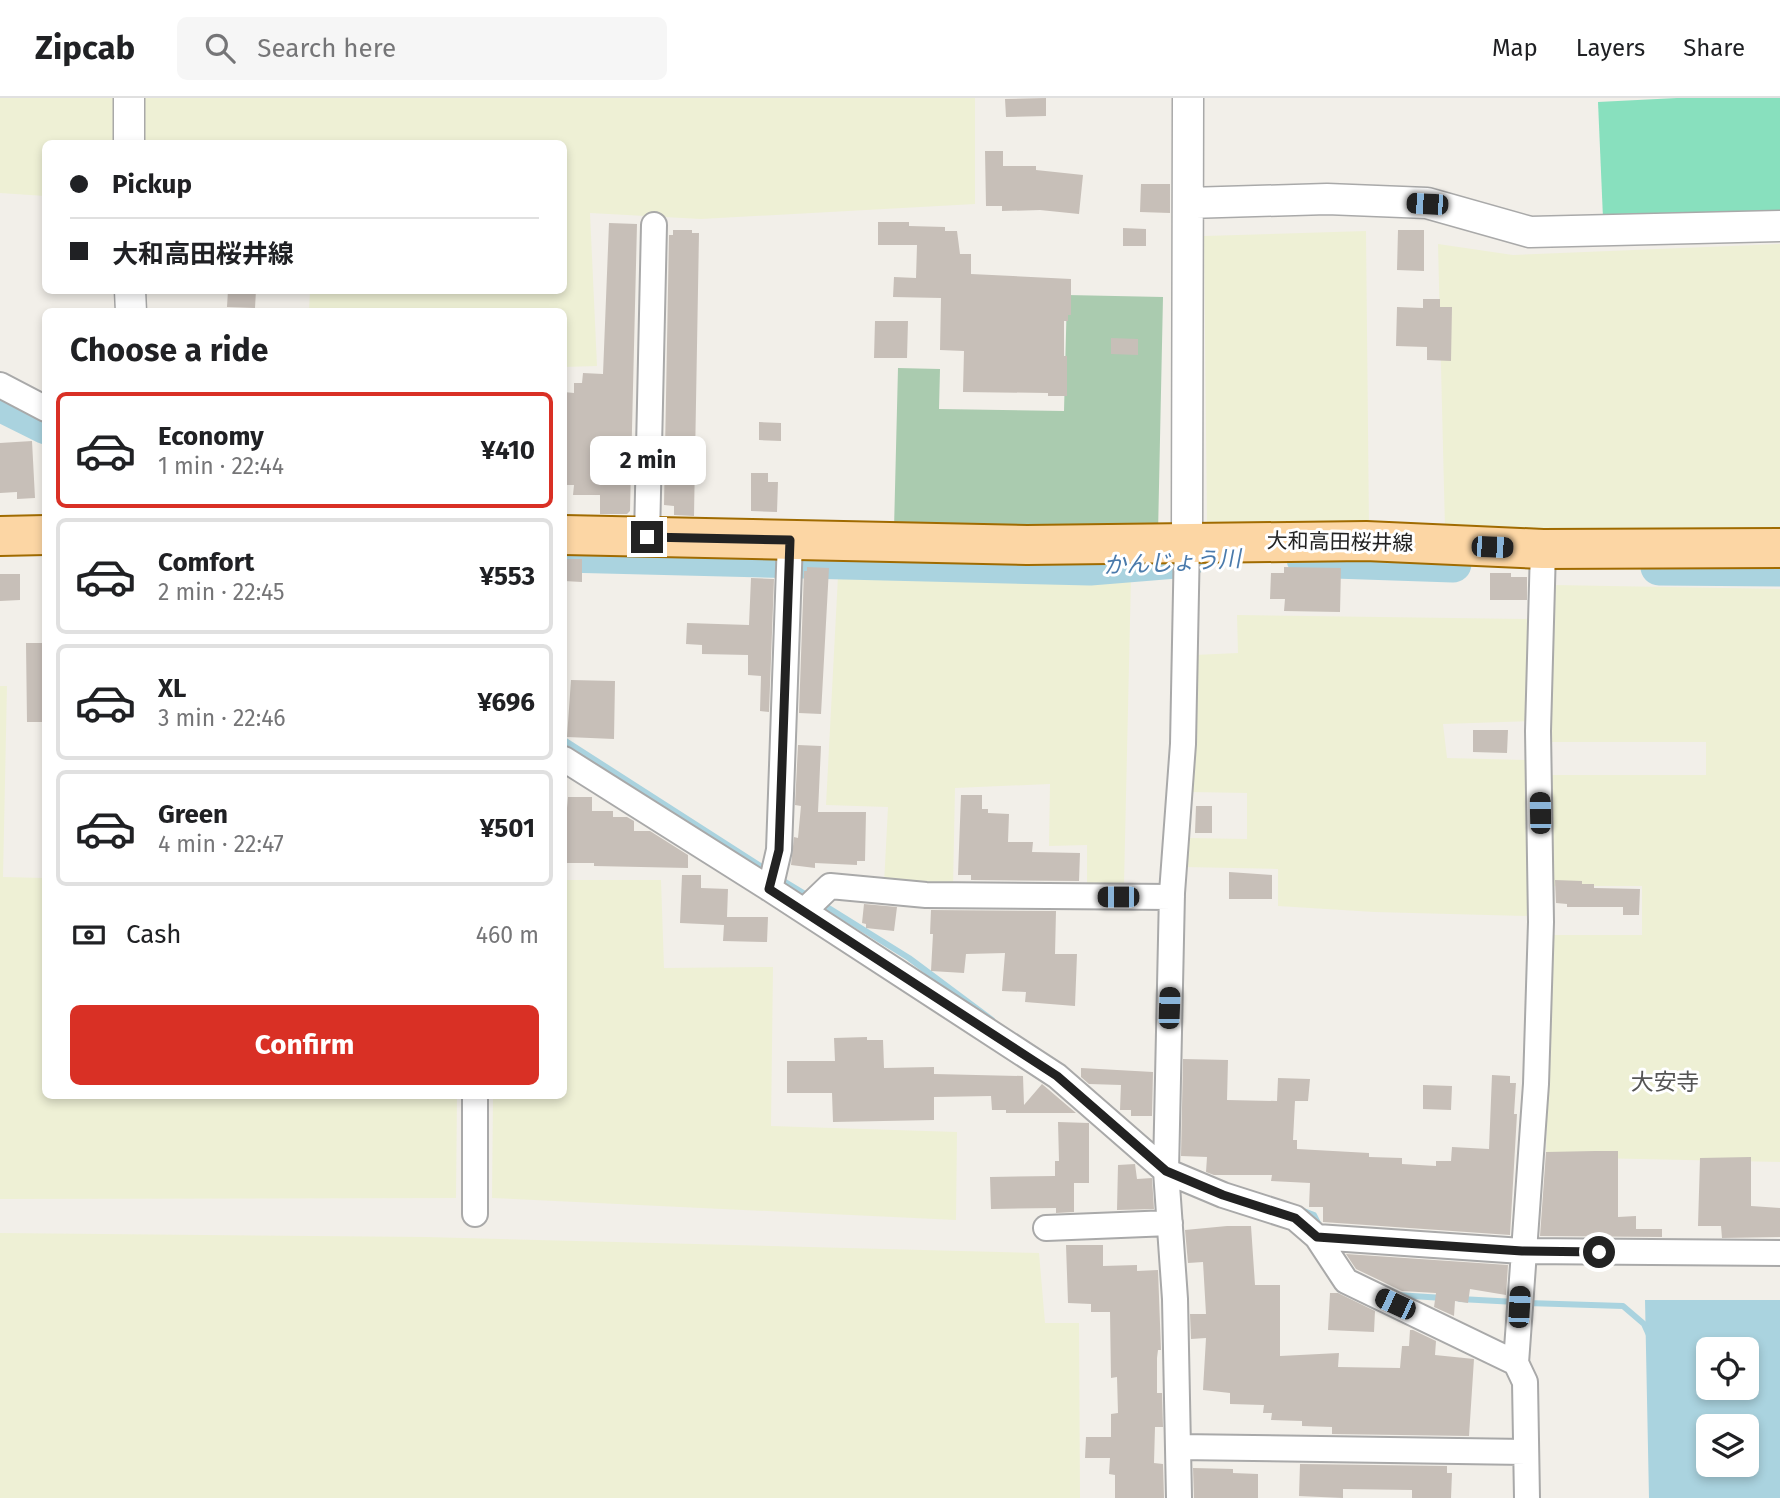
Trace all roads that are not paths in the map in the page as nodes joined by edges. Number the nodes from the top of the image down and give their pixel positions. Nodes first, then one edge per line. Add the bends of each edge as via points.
1 (129, 98) edge
2 (1188, 98) edge
3 (129, 140) edge
4 (1188, 203) junction
5 (654, 225) dead end
6 (1780, 226) edge
7 (0, 385) edge
8 (42, 407) edge
9 (42, 535) edge
10 (567, 535) edge
11 (0, 536) edge
12 (647, 537) junction
13 (1780, 548) edge
14 (789, 552) junction
15 (1187, 553) junction
16 (1543, 560) junction
17 (567, 761) edge
18 (769, 889) junction
19 (1172, 897) junction
20 (804, 911) junction
21 (475, 1099) edge
22 (1166, 1171) junction
23 (475, 1214) dead end
24 (1170, 1223) junction
25 (1046, 1228) dead end
26 (1317, 1237) junction
27 (1522, 1251) junction
28 (1780, 1253) edge
29 (1516, 1363) junction
30 (1179, 1447) junction
31 (1526, 1452) junction
32 (1179, 1498) edge
33 (1527, 1498) edge

1 - 3 street
2 - 4 street
4 - 6 street via 1327,199 1427,204 1530,232
4 - 15 street
5 - 12 street
7 - 8 street
9 - 11 main road
10 - 12 main road, 大和高田桜井線
12 - 14 main road, 大和高田桜井線
13 - 16 main road, 大和高田桜井線
14 - 15 main road, 大和高田桜井線 via 1027,545
14 - 18 street via 779,850
15 - 16 main road, 大和高田桜井線 via 1366,541
15 - 19 street via 1184,744
16 - 27 street via 1538,731 1541,922 1536,1084
17 - 18 street
18 - 20 street
19 - 20 street via 926,895 830,886
19 - 22 street
20 - 22 street via 1057,1076
21 - 23 street
22 - 24 street
22 - 26 street via 1295,1218
24 - 25 street
24 - 30 street
26 - 27 street
26 - 29 street via 1346,1281
27 - 28 street
27 - 29 street
29 - 31 street via 1525,1382
30 - 31 street
30 - 32 street
31 - 33 street

